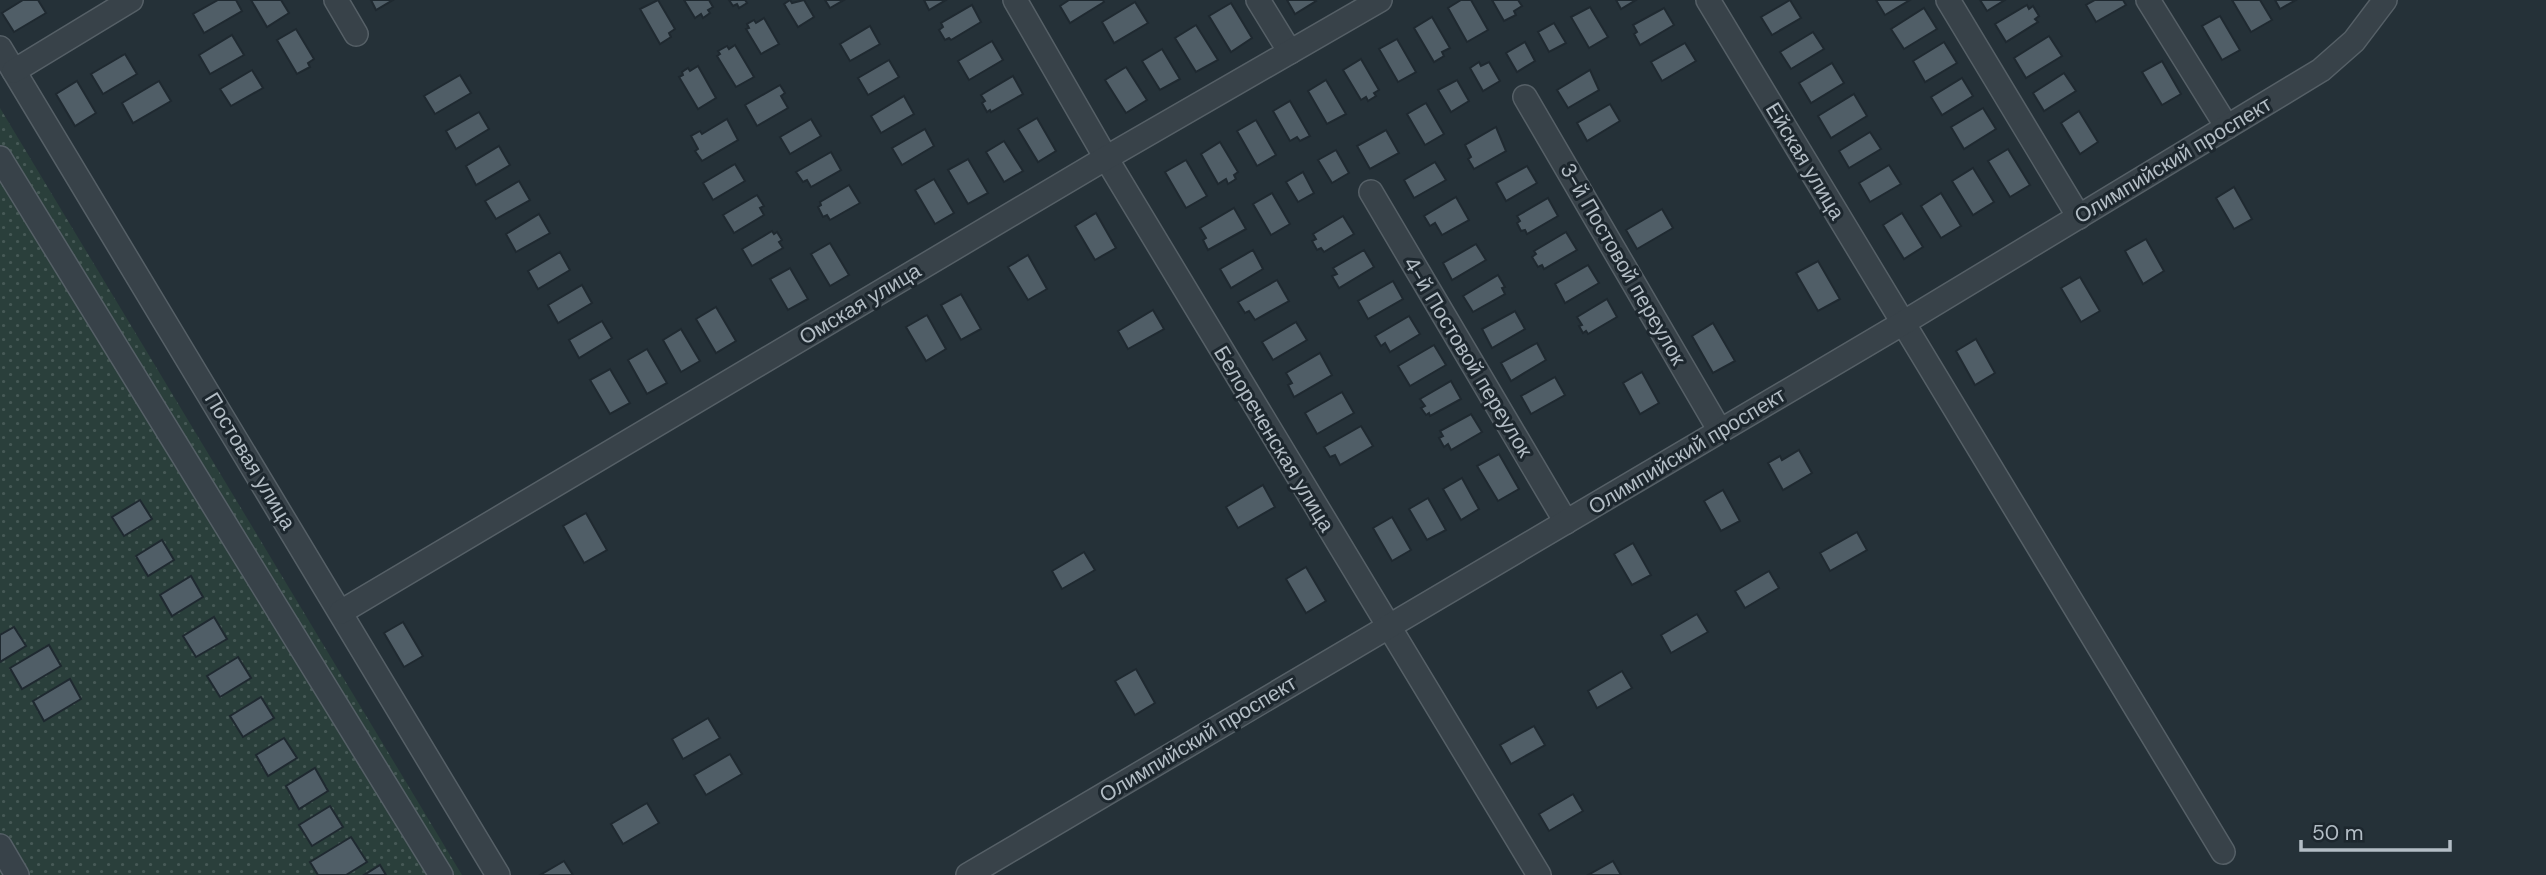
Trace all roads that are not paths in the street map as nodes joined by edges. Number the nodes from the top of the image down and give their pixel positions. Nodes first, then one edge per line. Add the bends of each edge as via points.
1 (131, 0) edge
2 (335, 0) edge
3 (1015, 0) edge
4 (1258, 0) edge
5 (1380, 0) edge
6 (1708, 0) edge
7 (1948, 0) edge
8 (2148, 0) edge
9 (2385, 0) edge
10 (356, 34) dead end
11 (0, 48) edge
12 (1290, 52) junction
13 (14, 71) junction
14 (1525, 97) dead end
15 (2227, 127) junction
16 (0, 158) edge
17 (1106, 158) junction
18 (1371, 192) dead end
19 (2079, 217) junction
20 (1903, 323) junction
21 (1720, 431) junction
22 (1566, 522) junction
23 (341, 612) junction
24 (1387, 627) junction
25 (0, 846) edge
26 (2223, 852) dead end
27 (18, 875) edge
28 (441, 875) edge
29 (499, 875) edge
30 (968, 875) edge
31 (1539, 875) edge

1 - 13 street
2 - 10 street
3 - 17 street, Белореченская улица
4 - 12 street
5 - 12 street, Омская улица
6 - 20 street, Ейская улица
7 - 19 street
8 - 15 street
9 - 15 street, Олимпийский проспект via 2354,41 2321,70
11 - 13 street, Постовая улица
12 - 17 street, Омская улица
13 - 23 street, Постовая улица
14 - 21 street, 3-й Постовой переулок
15 - 19 street, Олимпийский проспект
16 - 28 street
17 - 23 street, Омская улица
17 - 24 street, Белореченская улица
18 - 22 street, 4-й Постовой переулок
19 - 20 street, Олимпийский проспект
20 - 21 street, Олимпийский проспект
20 - 26 street, Ейская улица
21 - 22 street, Олимпийский проспект
22 - 24 street, Олимпийский проспект
23 - 29 street, Постовая улица
24 - 30 street, Олимпийский проспект
24 - 31 street, Белореченская улица
25 - 27 street

